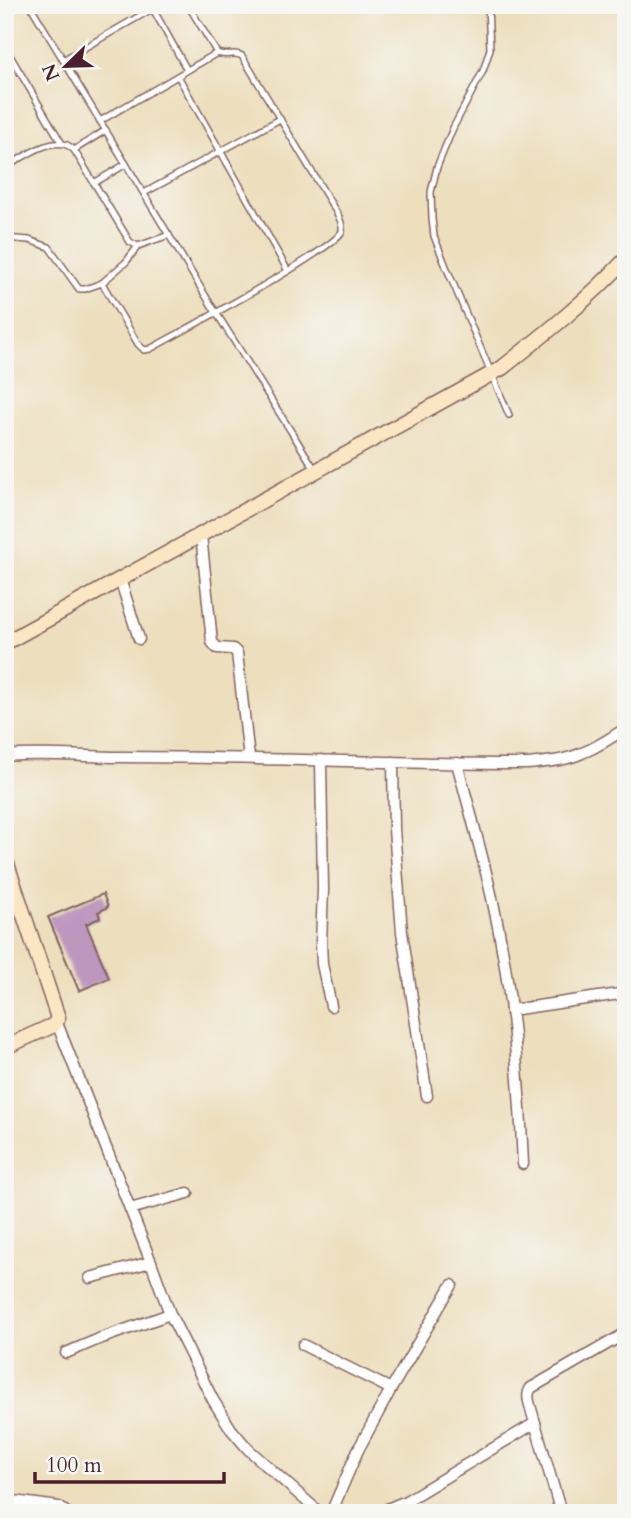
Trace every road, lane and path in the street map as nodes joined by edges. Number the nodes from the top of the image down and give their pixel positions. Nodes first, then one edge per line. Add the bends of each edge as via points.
1 (30, 5) edge
2 (141, 5) edge
3 (188, 5) edge
4 (488, 5) edge
5 (156, 7) edge
6 (145, 13) junction
7 (5, 47) edge
8 (217, 53) junction
9 (63, 60) junction
10 (187, 70) junction
11 (178, 76) junction
12 (280, 119) junction
13 (100, 121) junction
14 (106, 131) junction
15 (61, 142) junction
16 (74, 150) junction
17 (221, 151) junction
18 (126, 164) junction
19 (5, 168) edge
20 (94, 183) junction
21 (144, 193) junction
22 (169, 235) junction
23 (5, 239) edge
24 (138, 246) junction
25 (626, 259) edge
26 (288, 271) junction
27 (102, 283) junction
28 (218, 313) junction
29 (492, 374) junction
30 (509, 415) dead end
31 (316, 471) junction
32 (201, 535) junction
33 (120, 579) junction
34 (139, 639) dead end
35 (5, 643) edge
36 (626, 728) edge
37 (5, 756) edge
38 (249, 758) junction
39 (321, 760) junction
40 (393, 762) junction
41 (457, 763) junction
42 (5, 858) edge
43 (626, 993) edge
44 (331, 1006) dead end
45 (511, 1010) junction
46 (57, 1023) junction
47 (5, 1047) edge
48 (427, 1096) dead end
49 (523, 1164) dead end
50 (188, 1193) dead end
51 (130, 1209) junction
52 (151, 1262) junction
53 (90, 1279) dead end
54 (452, 1285) dead end
55 (170, 1314) junction
56 (626, 1333) edge
57 (303, 1345) dead end
58 (66, 1353) dead end
59 (391, 1389) junction
60 (535, 1423) junction
61 (7, 1506) edge
62 (67, 1513) edge
63 (320, 1513) edge
64 (331, 1513) edge
65 (378, 1513) edge
66 (561, 1513) edge

1 - 9 lane
2 - 6 lane
3 - 8 lane
4 - 29 lane via 491,40 487,60 436,167 431,192 434,236
5 - 6 lane
5 - 10 lane
6 - 9 lane
7 - 15 lane
8 - 10 lane
8 - 12 lane via 242,56
9 - 13 lane
10 - 11 lane
11 - 13 lane
11 - 17 lane
12 - 17 lane
12 - 26 lane via 342,225 335,239
13 - 14 lane
14 - 16 lane
14 - 18 lane
15 - 16 lane
15 - 19 lane
16 - 20 lane
17 - 21 lane
17 - 26 lane
18 - 20 lane
18 - 21 lane
20 - 24 lane via 125,236
21 - 22 lane
22 - 24 lane
22 - 28 lane
23 - 27 lane via 49,247 79,289
24 - 27 lane
25 - 29 main road via 554,328
26 - 28 lane
27 - 28 lane via 144,350
28 - 31 lane
29 - 30 lane
29 - 31 main road
31 - 32 main road
32 - 33 main road
32 - 38 street via 212,642 237,653
33 - 34 street
33 - 35 main road
36 - 41 street via 570,758 527,764
37 - 38 street
38 - 39 street
39 - 40 street
39 - 44 street via 321,943
40 - 41 street
40 - 48 street via 400,919
41 - 45 street via 492,898
42 - 46 main road
43 - 45 street
45 - 49 street
46 - 47 main road
46 - 51 street
50 - 51 street
51 - 52 street
52 - 53 street
52 - 55 street
54 - 59 street
55 - 58 street
55 - 63 street via 231,1429
56 - 60 street via 531,1388 528,1396
57 - 59 street
59 - 64 street
60 - 65 street via 406,1501
60 - 66 street
61 - 62 street via 59,1507

